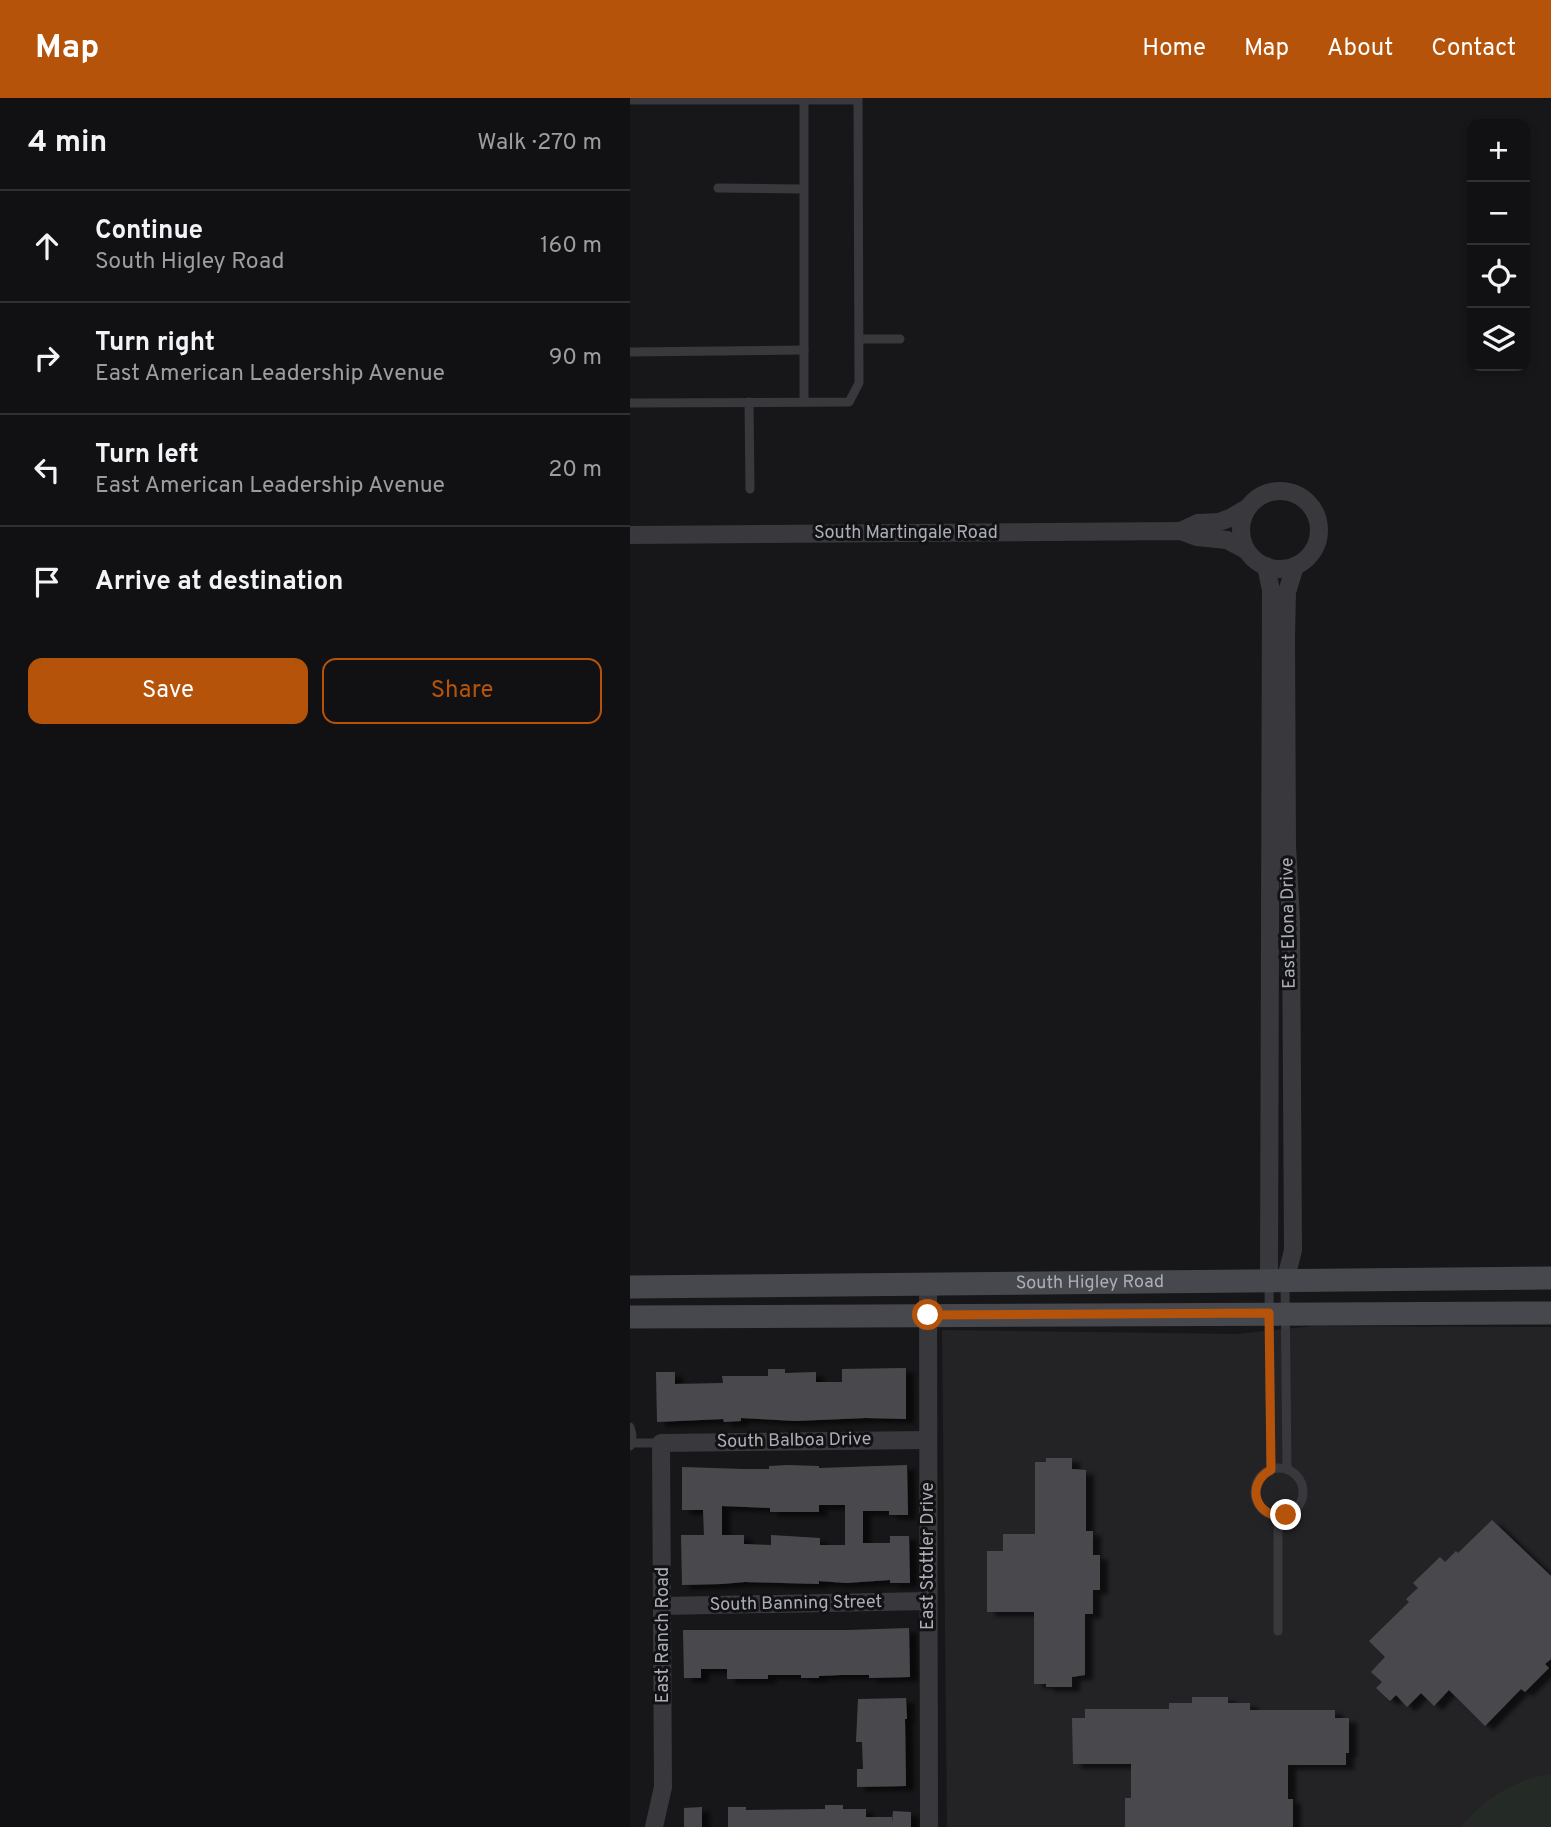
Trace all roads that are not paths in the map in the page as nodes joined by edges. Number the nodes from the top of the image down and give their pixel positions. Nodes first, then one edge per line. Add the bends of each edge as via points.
1 (804, 99) edge
2 (858, 99) edge
3 (630, 100) edge
4 (718, 188) dead end
5 (803, 188) junction
6 (859, 339) junction
7 (900, 339) dead end
8 (804, 350) junction
9 (630, 352) edge
10 (749, 402) junction
11 (804, 402) junction
12 (630, 403) edge
13 (750, 489) dead end
14 (1247, 508) junction
15 (1181, 531) junction
16 (630, 535) edge
17 (1246, 550) junction
18 (1266, 566) junction
19 (1295, 566) junction
20 (1551, 1278) edge
21 (1277, 1282) junction
22 (928, 1285) junction
23 (630, 1287) edge
24 (1277, 1313) junction
25 (1551, 1313) edge
26 (928, 1315) junction
27 (630, 1317) edge
28 (630, 1427) edge
29 (928, 1440) junction
30 (661, 1443) junction
31 (631, 1445) edge
32 (1287, 1469) junction
33 (1271, 1470) junction
34 (1279, 1517) junction
35 (928, 1601) junction
36 (663, 1606) junction
37 (1279, 1631) dead end
38 (654, 1827) edge
39 (929, 1827) edge

1 - 2 lane
1 - 3 lane
1 - 5 lane
2 - 6 lane
4 - 5 lane
5 - 8 lane
6 - 7 lane
6 - 11 lane via 859,383 849,402
8 - 9 lane
8 - 11 lane
10 - 11 lane
10 - 12 lane
10 - 13 lane
14 - 15 street, South Martingale Road via 1219,522 1198,523
14 - 17 street via 1241,528
14 - 19 street via 1256,498 1281,490 1294,493 1314,510 1318,535 1314,548
15 - 16 street, South Martingale Road
15 - 17 street, South Martingale Road via 1227,540
17 - 18 street
18 - 19 street
18 - 21 street, East Elona Drive via 1271,590
19 - 21 street, East Elona Drive via 1287,592 1286,638 1293,1250
20 - 21 main road, South Higley Road
21 - 22 main road, South Higley Road
21 - 24 lane
21 - 24 lane
22 - 23 main road, South Higley Road
22 - 26 street, East Stottler Drive
24 - 25 main road, South Higley Road
24 - 26 main road, South Higley Road
24 - 32 lane
24 - 33 lane
26 - 27 main road, South Higley Road
26 - 29 street, East Stottler Drive
28 - 31 lane
29 - 30 street, South Balboa Drive
29 - 35 street, East Stottler Drive
30 - 31 lane
30 - 36 street, East Ranch Road
32 - 33 lane
32 - 34 lane via 1302,1485 1302,1500 1293,1512
33 - 34 lane via 1259,1479 1256,1500 1265,1512
34 - 37 lane
35 - 36 street, South Banning Street
35 - 39 street, East Stottler Drive
36 - 38 street, East Ranch Road via 663,1787

